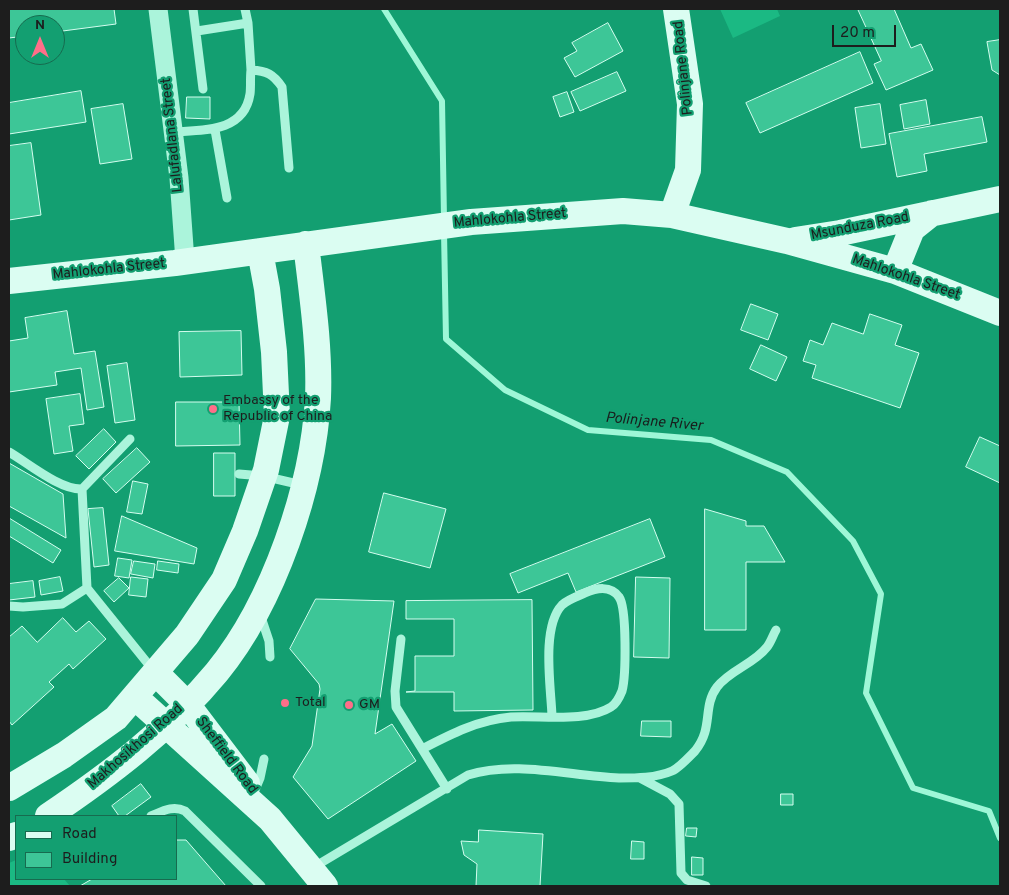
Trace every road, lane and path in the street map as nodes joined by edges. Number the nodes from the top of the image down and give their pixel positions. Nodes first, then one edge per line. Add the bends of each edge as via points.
1 (158, 9) edge
2 (193, 9) edge
3 (245, 9) edge
4 (676, 9) edge
5 (248, 23) junction
6 (197, 31) junction
7 (251, 70) junction
8 (203, 89) dead end
9 (215, 130) junction
10 (172, 132) junction
11 (290, 168) dead end
12 (227, 198) dead end
13 (1000, 198) edge
14 (933, 212) junction
15 (672, 215) junction
16 (787, 241) junction
17 (306, 244) junction
18 (260, 251) junction
19 (186, 261) junction
20 (895, 271) junction
21 (9, 281) edge
22 (1000, 313) edge
23 (130, 439) dead end
24 (9, 452) edge
25 (251, 475) junction
26 (305, 486) junction
27 (82, 489) junction
28 (87, 588) junction
29 (9, 606) edge
30 (258, 607) junction
31 (776, 630) dead end
32 (401, 639) dead end
33 (270, 657) dead end
34 (156, 674) junction
35 (135, 697) junction
36 (187, 704) junction
37 (552, 716) junction
38 (165, 726) junction
39 (422, 749) junction
40 (264, 760) dead end
41 (640, 778) junction
42 (9, 788) edge
43 (447, 788) junction
44 (254, 792) junction
45 (49, 815) edge
46 (153, 815) edge
47 (270, 819) junction
48 (321, 882) edge
49 (261, 886) edge
50 (706, 886) edge

1 - 10 street, Lalufadlana Street
2 - 6 lane
3 - 5 lane
4 - 15 street, Polinjane Road via 690,104 688,170
5 - 6 lane
5 - 7 lane
6 - 8 lane
7 - 9 lane via 250,95 245,109 237,119
7 - 11 lane via 266,71 282,87
9 - 10 lane
9 - 12 lane
10 - 19 street, Lalufadlana Street
13 - 14 street, Msunduza Road
14 - 16 street, Msunduza Road
14 - 20 street, Msunduza Road via 912,229
15 - 16 street, Mahlokohla Street
15 - 17 street, Mahlokohla Street via 623,211 471,222
16 - 20 street, Mahlokohla Street
17 - 18 street, Mahlokohla Street
17 - 26 street, Makhosikhosi Road via 317,338 318,399
18 - 19 street, Mahlokohla Street
18 - 25 street via 274,352 276,416
19 - 21 street, Mahlokohla Street
20 - 22 street, Mahlokohla Street
23 - 27 lane
24 - 27 lane via 62,484
25 - 26 lane
25 - 34 street via 245,532 224,580
26 - 30 street, Makhosikhosi Road via 276,571
27 - 28 lane
28 - 29 lane via 62,604
28 - 34 lane
30 - 33 lane via 269,641
30 - 36 street, Makhosikhosi Road via 217,672
31 - 41 lane via 766,648 717,687 711,698 706,734 695,751 673,771
32 - 39 lane via 396,707
34 - 35 street
34 - 36 street, Sheffield Road
35 - 38 street, Sheffield Road
35 - 42 street via 116,718
36 - 38 street, Makhosikhosi Road
36 - 44 street, Sheffield Road
37 - 37 lane via 552,621 562,605 573,598 601,588 612,591 620,598 624,610 622,691 614,705 599,713
37 - 39 lane via 483,721
38 - 45 street, Makhosikhosi Road via 103,779
38 - 47 street, Sheffield Road
39 - 43 lane
40 - 44 lane
41 - 43 lane via 520,768 485,769 468,774
41 - 50 lane via 670,794 679,804 681,873 687,880
43 - 48 lane
44 - 47 street, Sheffield Road
46 - 49 lane via 168,809 186,811
47 - 48 street, Sheffield Road

